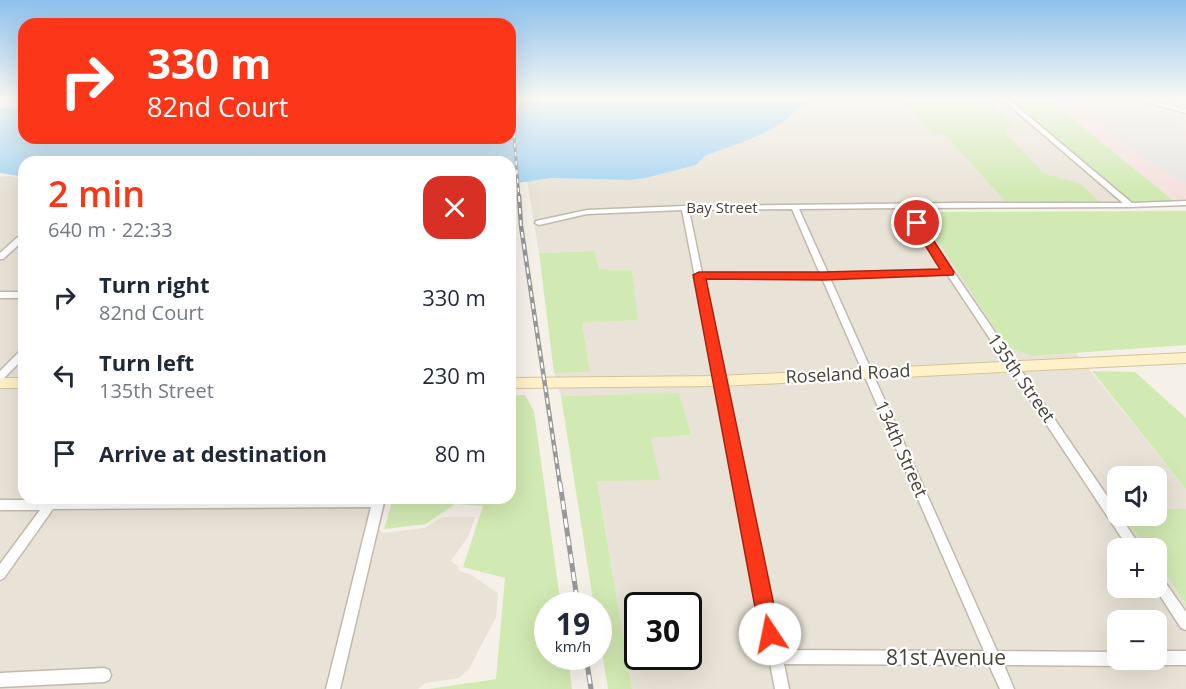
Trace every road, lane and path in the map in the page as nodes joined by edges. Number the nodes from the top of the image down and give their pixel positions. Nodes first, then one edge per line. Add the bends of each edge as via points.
1 (1042, 130) edge
2 (1186, 203) edge
3 (1130, 205) junction
4 (906, 207) junction
5 (685, 208) junction
6 (795, 208) junction
7 (539, 223) dead end
8 (18, 241) edge
9 (0, 257) edge
10 (948, 272) junction
11 (699, 275) junction
12 (824, 276) junction
13 (0, 295) edge
14 (18, 295) edge
15 (18, 358) edge
16 (1186, 358) edge
17 (1012, 366) junction
18 (868, 373) junction
19 (0, 378) edge
20 (719, 381) junction
21 (0, 383) edge
22 (18, 383) edge
23 (516, 383) edge
24 (18, 504) edge
25 (51, 504) edge
26 (378, 504) edge
27 (0, 505) edge
28 (1129, 538) edge
29 (0, 574) edge
30 (1167, 595) edge
31 (1186, 623) edge
32 (775, 657) junction
33 (1107, 658) edge
34 (1167, 658) edge
35 (1186, 658) edge
36 (994, 659) junction
37 (104, 675) dead end
38 (0, 680) edge
39 (333, 689) edge
40 (782, 689) edge
41 (1007, 689) edge

1 - 3 street
2 - 3 street, Bay Street
3 - 4 street, Bay Street
4 - 6 street, Bay Street
4 - 10 street, 135th Street
5 - 6 street, Bay Street
5 - 7 street, Bay Street via 587,212
5 - 11 street
6 - 12 street, 134th Street
8 - 9 street
10 - 12 street
10 - 17 street, 135th Street
11 - 12 street
11 - 20 street
12 - 18 street, 134th Street
13 - 14 street
15 - 19 street
16 - 17 main road, Roseland Road
17 - 18 main road, Roseland Road
17 - 28 street, 135th Street
18 - 20 main road, Roseland Road
18 - 36 street, 134th Street
20 - 23 main road, Roseland Road
20 - 32 street
21 - 22 main road
24 - 27 street
25 - 29 street
26 - 39 street
30 - 31 street
32 - 36 street, 81st Avenue
32 - 40 street
33 - 36 street, 81st Avenue
34 - 35 street
36 - 41 street, 134th Street
37 - 38 street

